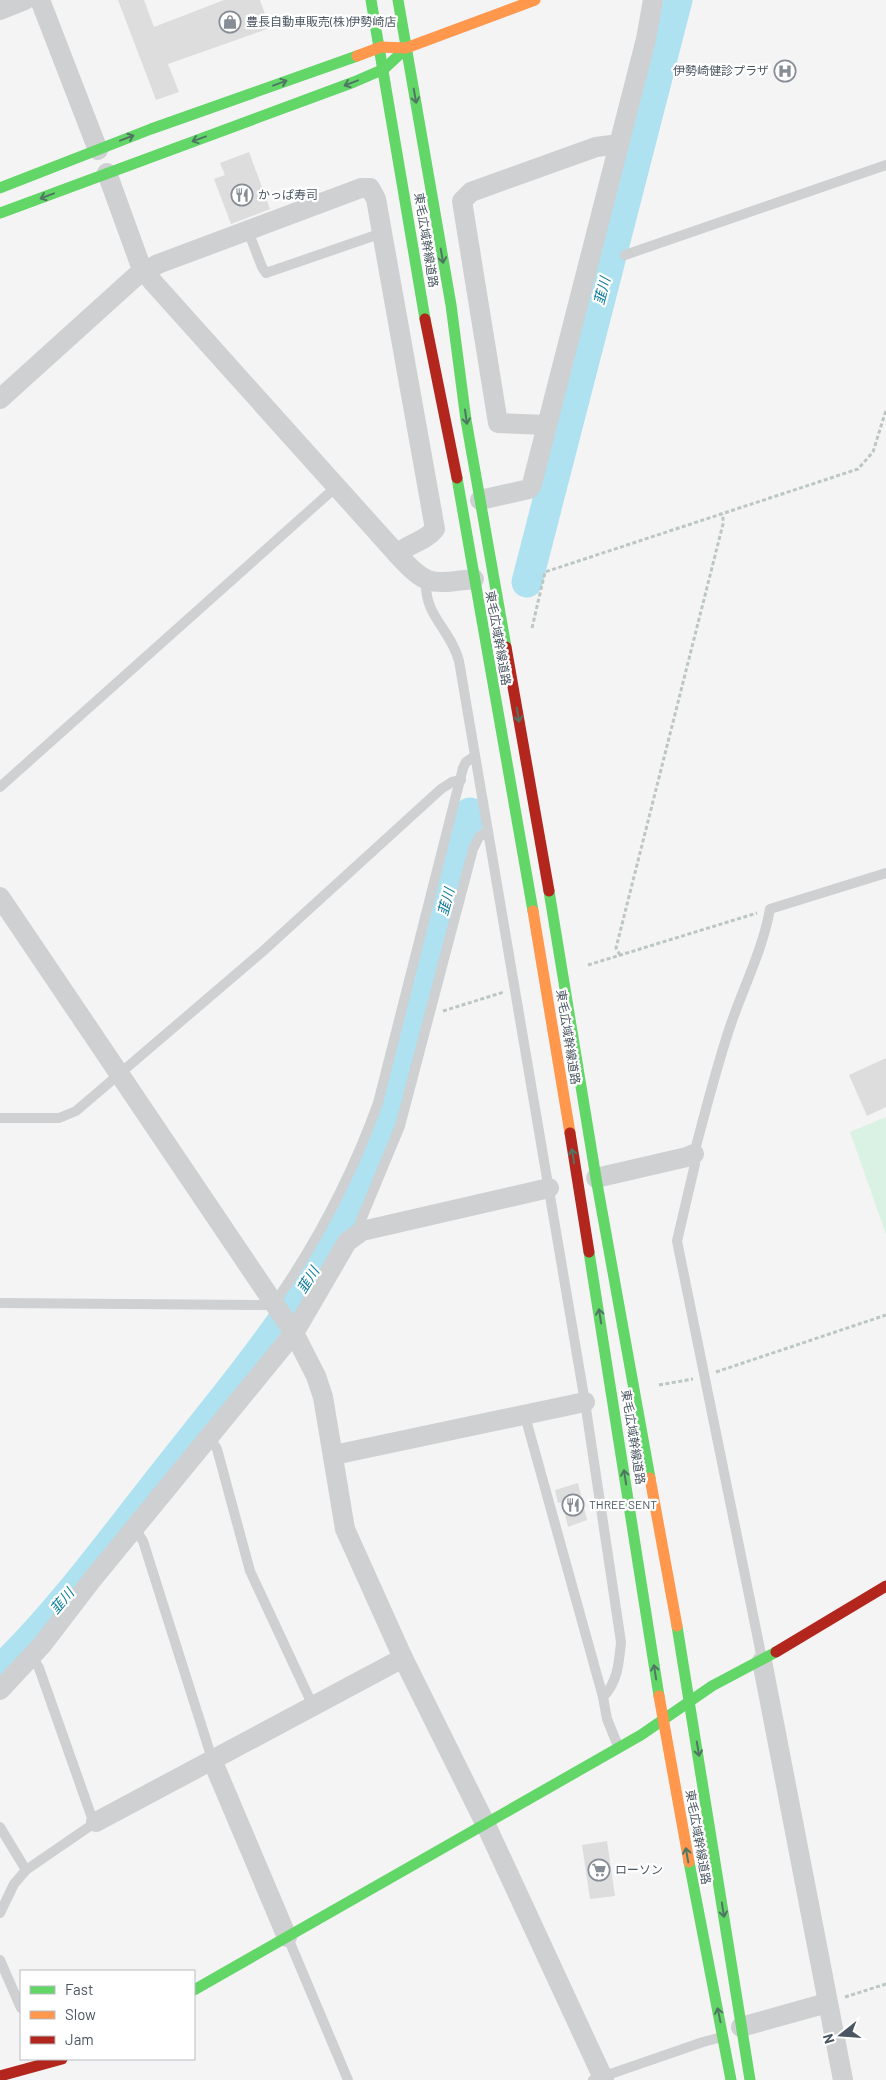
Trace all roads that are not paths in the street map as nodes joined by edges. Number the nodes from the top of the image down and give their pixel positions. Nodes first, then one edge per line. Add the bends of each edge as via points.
1 (25, 0) edge
2 (40, 0) edge
3 (372, 0) edge
4 (398, 0) edge
5 (535, 0) edge
6 (653, 0) edge
7 (0, 10) edge
8 (380, 47) junction
9 (406, 48) junction
10 (384, 70) junction
11 (619, 144) junction
12 (98, 150) junction
13 (886, 165) edge
14 (107, 173) junction
15 (0, 188) edge
16 (0, 213) edge
17 (248, 231) junction
18 (382, 233) junction
19 (625, 256) dead end
20 (145, 271) junction
21 (0, 399) edge
22 (547, 425) junction
23 (336, 487) junction
24 (480, 500) junction
25 (396, 554) junction
26 (474, 579) junction
27 (426, 581) junction
28 (475, 756) junction
29 (461, 780) junction
30 (0, 787) edge
31 (488, 831) junction
32 (886, 873) edge
33 (0, 897) edge
34 (120, 1075) junction
35 (0, 1118) edge
36 (694, 1154) junction
37 (596, 1178) junction
38 (549, 1188) junction
39 (362, 1231) junction
40 (0, 1303) edge
41 (276, 1305) junction
42 (292, 1330) junction
43 (585, 1402) junction
44 (525, 1416) junction
45 (209, 1437) junction
46 (334, 1455) junction
47 (135, 1528) junction
48 (886, 1586) edge
49 (32, 1656) junction
50 (403, 1658) junction
51 (762, 1661) junction
52 (0, 1690) edge
53 (604, 1697) junction
54 (691, 1701) junction
55 (313, 1706) junction
56 (663, 1720) junction
57 (618, 1746) junction
58 (213, 1762) junction
59 (96, 1822) junction
60 (485, 1823) junction
61 (0, 1826) edge
62 (26, 1870) junction
63 (0, 1913) edge
64 (287, 1937) junction
65 (0, 1960) edge
66 (195, 1989) edge
67 (827, 2002) junction
68 (20, 2006) edge
69 (741, 2027) junction
70 (723, 2037) junction
71 (60, 2060) edge
72 (47, 2065) edge
73 (0, 2076) edge
74 (600, 2079) edge
75 (348, 2080) edge
76 (731, 2080) edge
77 (750, 2080) edge
78 (843, 2080) edge

1 - 7 street
2 - 12 street
3 - 8 main road, 東毛広域幹線道路
4 - 9 main road, 東毛広域幹線道路
5 - 9 main road
6 - 11 street
8 - 9 main road
8 - 10 main road, 東毛広域幹線道路
12 -> 8 main road
9 - 10 main road
9 -> 24 main road, 東毛広域幹線道路 via 451,305
10 -> 14 main road
10 - 26 main road, 東毛広域幹線道路 via 424,312
11 - 22 street
11 - 22 street via 596,148 471,192 462,201 498,423
12 - 15 main road
13 - 19 lane
14 -> 16 main road
14 - 20 street
17 - 18 lane via 266,273
17 - 18 street via 366,187 374,192
17 - 20 street
18 - 25 street via 435,529
20 - 21 street via 135,276
20 - 23 street
22 - 24 street via 529,489
23 - 25 street
23 - 30 lane
24 -> 37 main road, 東毛広域幹線道路
25 - 27 street
26 - 27 street via 440,583
56 -> 26 main road, 東毛広域幹線道路 via 546,992
27 - 28 lane via 426,602 450,636 459,661
28 - 29 lane via 466,762
28 - 31 lane
29 - 34 lane via 440,789 262,952
29 - 41 lane via 378,1103 331,1212
31 - 38 lane
31 - 39 lane via 479,837 473,849 400,1126 359,1226
32 - 36 lane via 770,909 766,930 729,1031
33 - 34 street
34 - 35 lane via 67,1116
34 - 41 street
36 - 37 street
36 - 51 lane via 695,1164 677,1241
37 - 54 main road, 東毛広域幹線道路
38 - 39 street
38 - 43 lane
39 - 42 street via 347,1242
40 - 41 lane
41 - 42 street
42 - 45 street
42 - 46 street via 316,1376
43 - 44 street
43 - 53 lane via 621,1642 616,1676
44 - 46 street
44 - 53 lane
45 - 47 street
45 - 55 lane via 217,1449 250,1571
46 - 50 street via 345,1529
47 - 49 street
47 - 58 lane via 144,1541
48 - 51 main road
49 - 52 street
49 - 59 lane
50 - 55 street
50 - 60 street
51 - 54 main road via 712,1686
51 - 67 street
53 - 57 lane via 607,1719
54 - 56 main road
54 -> 69 main road, 東毛広域幹線道路
55 - 58 street
56 - 57 main road
70 -> 56 main road, 東毛広域幹線道路
57 - 60 main road
58 - 59 street
58 - 64 street
59 - 62 lane
60 - 64 main road
60 - 74 street
61 - 62 lane
62 - 63 lane via 14,1884
64 - 66 main road
64 - 75 lane
65 - 68 lane
67 - 69 street
67 - 78 street
69 - 77 main road, 東毛広域幹線道路
70 - 74 lane
70 - 76 main road, 東毛広域幹線道路
71 - 72 main road
72 - 73 main road

